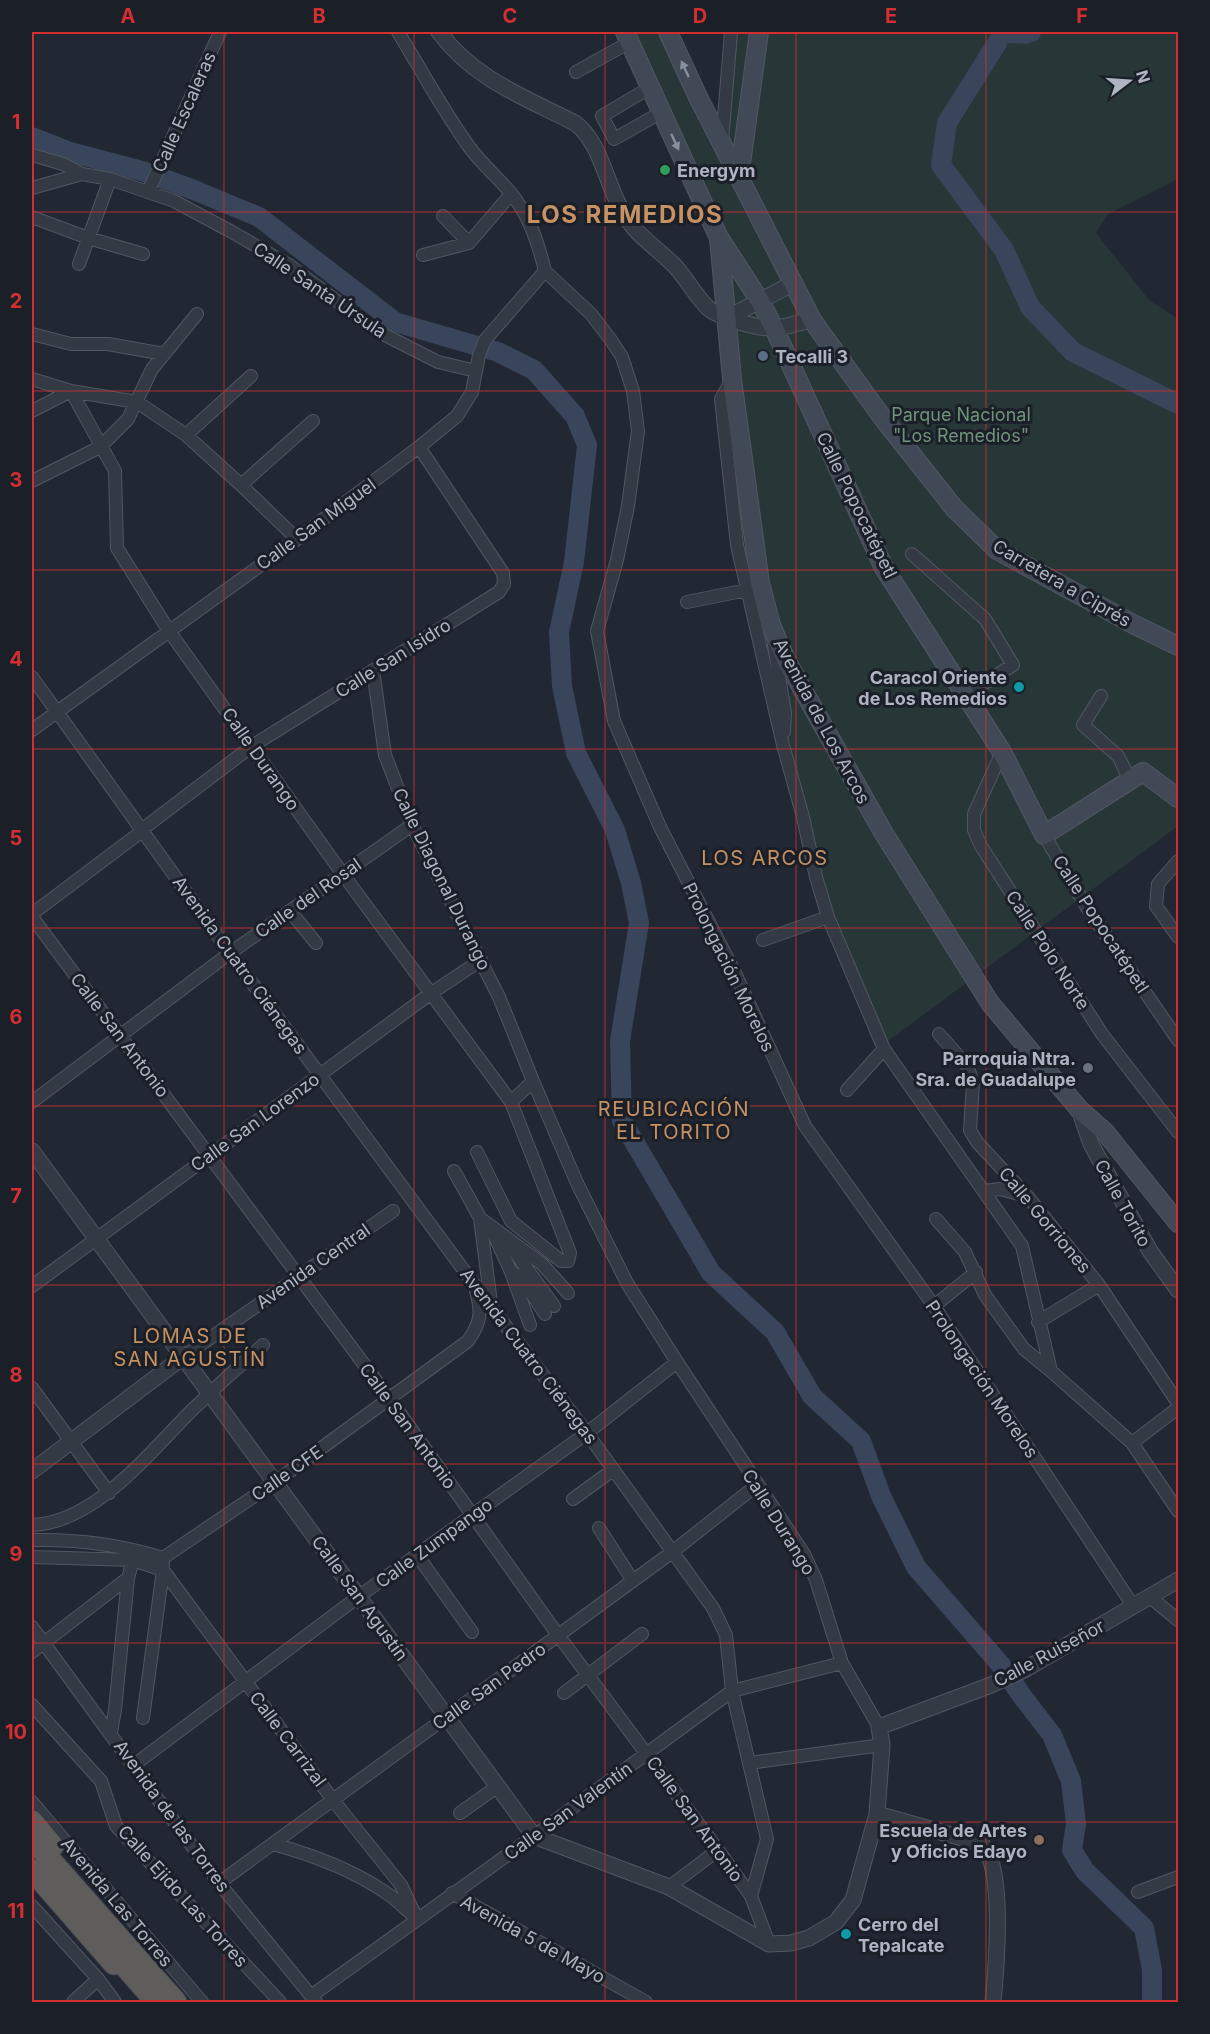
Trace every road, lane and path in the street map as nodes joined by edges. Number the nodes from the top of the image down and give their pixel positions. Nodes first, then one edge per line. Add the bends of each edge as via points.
1 (220, 32) edge
2 (398, 32) edge
3 (668, 32) edge
4 (731, 32) edge
5 (759, 32) edge
6 (441, 34) edge
7 (628, 37) edge
8 (576, 72) dead end
9 (651, 87) junction
10 (662, 112) junction
11 (722, 143) junction
12 (32, 155) edge
13 (82, 174) junction
14 (739, 178) junction
15 (110, 179) junction
16 (151, 186) junction
17 (32, 188) edge
18 (511, 194) junction
19 (443, 216) dead end
20 (32, 217) edge
21 (88, 238) junction
22 (719, 238) junction
23 (469, 243) junction
24 (143, 254) dead end
25 (423, 255) dead end
26 (79, 264) dead end
27 (545, 271) junction
28 (792, 284) junction
29 (760, 301) junction
30 (197, 314) dead end
31 (725, 319) junction
32 (812, 320) junction
33 (774, 328) junction
34 (32, 334) edge
35 (164, 354) junction
36 (476, 371) junction
37 (250, 376) dead end
38 (32, 379) edge
39 (732, 379) junction
40 (71, 391) junction
41 (137, 402) junction
42 (32, 411) edge
43 (313, 421) dead end
44 (186, 435) junction
45 (100, 447) junction
46 (419, 447) junction
47 (32, 481) edge
48 (242, 485) junction
49 (297, 539) junction
50 (912, 554) dead end
51 (747, 590) junction
52 (687, 602) dead end
53 (771, 625) junction
54 (169, 631) junction
55 (1179, 646) edge
56 (374, 670) junction
57 (32, 677) edge
58 (966, 695) junction
59 (1101, 696) dead end
60 (56, 712) junction
61 (32, 730) edge
62 (783, 745) junction
63 (252, 746) junction
64 (1002, 752) junction
65 (1136, 776) junction
66 (1179, 798) edge
67 (412, 825) junction
68 (145, 829) junction
69 (1044, 835) junction
70 (1179, 861) edge
71 (342, 873) junction
72 (1156, 906) junction
73 (290, 911) junction
74 (32, 915) edge
75 (828, 917) junction
76 (1179, 924) edge
77 (1179, 937) edge
78 (763, 940) dead end
79 (316, 944) dead end
80 (230, 953) junction
81 (481, 960) junction
82 (430, 994) junction
83 (939, 1034) dead end
84 (120, 1036) junction
85 (1179, 1040) edge
86 (884, 1049) junction
87 (320, 1075) junction
88 (532, 1081) junction
89 (847, 1090) dead end
90 (32, 1102) edge
91 (511, 1102) junction
92 (1079, 1109) junction
93 (1179, 1132) edge
94 (32, 1151) edge
95 (477, 1152) dead end
96 (210, 1156) junction
97 (454, 1171) dead end
98 (984, 1191) junction
99 (1028, 1197) junction
100 (393, 1211) dead end
101 (936, 1219) dead end
102 (484, 1222) junction
103 (1179, 1223) edge
104 (501, 1234) junction
105 (97, 1238) junction
106 (511, 1272) junction
107 (976, 1272) junction
108 (298, 1276) junction
109 (474, 1284) junction
110 (1099, 1285) junction
111 (32, 1286) edge
112 (1179, 1290) edge
113 (568, 1293) dead end
114 (491, 1306) junction
115 (934, 1306) junction
116 (1038, 1322) junction
117 (530, 1325) dead end
118 (263, 1345) dead end
119 (183, 1357) junction
120 (676, 1362) junction
121 (1051, 1371) junction
122 (32, 1388) edge
123 (209, 1394) junction
124 (389, 1398) junction
125 (1179, 1402) edge
126 (1179, 1408) edge
127 (587, 1433) junction
128 (72, 1441) junction
129 (1132, 1443) junction
130 (613, 1470) junction
131 (32, 1471) edge
132 (275, 1482) junction
133 (757, 1485) junction
134 (109, 1493) junction
135 (573, 1498) dead end
136 (1179, 1511) edge
137 (473, 1515) junction
138 (32, 1525) edge
139 (598, 1528) dead end
140 (32, 1540) edge
141 (671, 1553) junction
142 (417, 1555) junction
143 (32, 1557) edge
144 (133, 1560) junction
145 (163, 1564) junction
146 (128, 1578) junction
147 (1179, 1580) edge
148 (633, 1581) junction
149 (358, 1598) junction
150 (1150, 1598) junction
151 (1134, 1607) junction
152 (1179, 1620) edge
153 (32, 1627) edge
154 (472, 1632) dead end
155 (642, 1634) dead end
156 (558, 1635) junction
157 (44, 1643) junction
158 (32, 1652) edge
159 (842, 1663) junction
160 (589, 1674) junction
161 (245, 1681) junction
162 (732, 1691) junction
163 (564, 1694) dead end
164 (32, 1705) edge
165 (448, 1716) junction
166 (143, 1718) dead end
167 (879, 1727) junction
168 (111, 1732) junction
169 (882, 1745) junction
170 (647, 1753) junction
171 (749, 1763) junction
172 (134, 1765) junction
173 (498, 1786) junction
174 (333, 1800) junction
175 (32, 1802) edge
176 (460, 1813) dead end
177 (877, 1814) junction
178 (32, 1821) edge
179 (534, 1836) junction
180 (32, 1839) edge
181 (273, 1844) junction
182 (718, 1851) junction
183 (32, 1860) edge
184 (32, 1870) edge
185 (1179, 1877) edge
186 (219, 1883) junction
187 (669, 1887) junction
188 (1138, 1892) dead end
189 (452, 1893) junction
190 (751, 1896) junction
191 (32, 1906) edge
192 (417, 1919) junction
193 (111, 1939) junction
194 (769, 1944) junction
195 (98, 1979) junction
196 (155, 1993) edge
197 (314, 1999) edge
198 (73, 2002) edge
199 (115, 2002) edge
200 (176, 2002) edge
201 (202, 2002) edge
202 (280, 2002) edge
203 (646, 2002) edge
204 (993, 2002) edge

1 - 16 street, Calle Escaleras
2 - 18 street via 448,117
11 -> 3 main road
4 - 11 street
5 - 14 main road
6 - 31 street via 476,70 584,130 627,220 681,272 705,305
7 - 8 street
7 - 9 main road, Avenida de Los Arcos
9 - 10 main road, Avenida de Los Arcos
9 - 10 street via 602,116 614,139
10 -> 22 main road, Avenida de Los Arcos
11 - 14 main road
12 - 13 street, Calle Santa Úrsula
13 - 15 street, Calle Santa Úrsula
13 - 17 street
14 - 28 main road, Carretera a Ciprés
15 - 16 street, Calle Santa Úrsula
15 - 21 street
16 - 36 street, Calle Santa Úrsula via 279,260 377,331 438,362
18 - 23 street
18 - 27 street via 536,236
19 - 23 street
20 - 21 street
21 - 24 street
21 - 26 street
22 - 29 main road, Calle Popocatépetl
22 - 31 main road, Avenida de Los Arcos
23 - 25 street
27 - 36 street, Calle San Miguel via 485,340
27 - 115 street, Prolongación Morelos via 591,314 611,340 622,357 633,391 638,431 628,506 597,631 614,721 660,827 735,973 805,1126
28 - 29 street
28 - 32 main road, Carretera a Ciprés
29 - 31 street
29 - 33 main road, Calle Popocatépetl
30 - 35 street
31 - 33 street
31 - 39 main road, Avenida de Los Arcos
32 - 33 street
32 - 55 main road, Carretera a Ciprés via 954,508 998,550
33 - 58 main road, Calle Popocatépetl via 884,568
34 - 35 street via 70,344 108,344
35 - 41 street via 152,369
36 - 46 street, Calle San Miguel via 472,392 457,416
37 - 44 street
38 - 40 street
39 - 51 street via 721,399 737,545
39 - 53 main road, Avenida de Los Arcos via 760,583
40 - 41 street
40 - 42 street
40 - 45 street, Calle Durango
41 - 44 street
41 - 45 street via 128,419
43 - 48 street
44 - 48 street
45 - 47 street
45 - 54 street, Calle Durango via 115,471 117,548
46 - 49 street, Calle San Miguel
46 - 56 street, Calle San Isidro via 503,573 504,584 499,592
48 - 49 street
49 - 54 street, Calle San Miguel
50 - 58 street via 985,619 1013,665
51 - 52 street
51 - 62 street
53 - 62 street via 785,713
53 - 92 main road, Avenida de Los Arcos via 786,660 883,832 990,1003
54 - 60 street, Calle San Miguel
54 - 63 street, Calle Durango
56 - 63 street, Calle San Isidro
56 - 67 street, Calle Diagonal Durango via 384,755
57 - 60 street, Avenida Cuatro Ciénegas
58 - 64 main road, Calle Popocatépetl
59 - 65 street via 1083,725
60 - 61 street, Calle San Miguel
60 - 68 street, Avenida Cuatro Ciénegas
62 - 75 street
63 - 68 street, Calle San Isidro
63 - 71 street, Calle Durango
64 - 69 main road, Calle Popocatépetl
64 - 93 street, Calle Polo Norte via 975,814 974,830 981,846 1102,1034
65 - 66 main road
65 - 69 main road
67 - 71 street, Calle del Rosal
67 - 81 street, Calle Diagonal Durango
68 - 74 street, Calle San Isidro
68 - 80 street, Avenida Cuatro Ciénegas
69 - 85 street, Calle Popocatépetl via 1086,906
70 - 72 street via 1158,884
71 - 73 street, Calle del Rosal
71 - 82 street, Calle Durango
72 - 76 street
72 - 77 street
73 - 79 street
73 - 80 street, Calle del Rosal
74 - 84 street, Calle San Antonio
75 - 78 street
75 - 86 street
80 - 84 street, Calle del Rosal
80 - 87 street, Avenida Cuatro Ciénegas
81 - 82 street, Calle San Lorenzo
81 - 88 street, Calle Diagonal Durango
82 - 87 street, Calle San Lorenzo
82 - 91 street, Calle Durango
83 - 99 street, Calle Gorriones via 968,1067 973,1083 970,1130
84 - 90 street, Calle del Rosal
84 - 96 street, Calle San Antonio
86 - 89 street
86 - 98 street
87 - 96 street, Calle San Lorenzo
87 - 109 street, Avenida Cuatro Ciénegas
88 - 91 street
88 - 120 street, Calle Durango via 622,1273
91 - 95 street, Calle Durango via 570,1253 568,1261 561,1261 511,1221
92 - 103 main road, Avenida de Los Arcos via 1105,1132
92 - 112 street, Calle Torito via 1090,1144 1150,1251
94 - 105 street, Calle San Agustín
96 - 105 street, Calle San Lorenzo
96 - 108 street, Calle San Antonio
97 - 102 street
98 - 99 street via 1000,1190
98 - 116 street via 1022,1246
99 - 110 street, Calle Gorriones
100 - 108 street, Avenida Central
101 - 107 street
102 - 104 street
102 - 106 street
102 - 114 street
104 - 106 street via 549,1310 520,1276
104 - 113 street via 542,1264
105 - 111 street, Calle San Lorenzo
105 - 119 street, Calle San Agustín
106 - 117 street
107 - 115 street
107 - 121 street via 985,1295 1024,1349
108 - 119 street, Avenida Central
108 - 124 street, Calle San Antonio
109 - 114 street, Avenida Cuatro Ciénegas
109 - 124 street, Calle CFE via 480,1308 478,1326 468,1341
110 - 116 street
110 - 125 street, Calle Gorriones
114 - 127 street, Avenida Cuatro Ciénegas
115 - 151 street, Prolongación Morelos
116 - 121 street
118 - 123 street
119 - 123 street, Calle San Agustín
119 - 128 street, Avenida Central
120 - 127 street, Calle Zumpango
120 - 133 street, Calle Durango
121 - 129 street
122 - 128 street
123 - 132 street, Calle San Agustín
123 - 134 street
124 - 132 street, Calle CFE
124 - 137 street, Calle San Antonio
126 - 129 street
127 - 130 street, Avenida Cuatro Ciénegas
127 - 137 street, Calle Zumpango
128 - 131 street, Avenida Central
128 - 134 street
129 - 136 street
130 - 135 street
130 - 141 street, Avenida Cuatro Ciénegas
132 - 145 street, Calle CFE
132 - 149 street, Calle San Agustín
133 - 141 street, Calle San Pedro
133 - 159 street, Calle Durango via 804,1554
134 - 138 street via 62,1521
137 - 142 street, Calle Zumpango
137 - 156 street, Calle San Antonio
139 - 148 street
140 - 145 street via 88,1541 133,1548
141 - 148 street, Calle San Pedro
141 - 162 street, Avenida Cuatro Ciénegas via 722,1624
142 - 149 street, Calle Zumpango
142 - 154 street
143 - 144 street
144 - 145 street
144 - 146 street
145 - 161 street, Calle Carrizal
145 - 166 street
146 - 157 street
146 - 168 street
147 - 150 street, Calle Ruiseñor
148 - 156 street, Calle San Pedro
149 - 161 street, Calle Zumpango
149 - 165 street, Calle San Agustín
150 - 151 street, Calle Ruiseñor
150 - 152 street
151 - 167 street, Calle Ruiseñor via 1026,1669
153 - 157 street, Avenida de las Torres
155 - 160 street
156 - 160 street, Calle San Antonio
156 - 165 street, Calle San Pedro
157 - 158 street
157 - 168 street, Avenida de las Torres
159 - 162 street, Calle San Valentín
159 - 167 street, Calle Durango
160 - 163 street
160 - 170 street, Calle San Antonio
161 - 172 street, Calle Zumpango
161 - 174 street, Calle Carrizal
162 - 170 street, Calle San Valentín
162 - 171 street, Avenida Cuatro Ciénegas
164 - 202 street, Calle Ejido Las Torres via 101,1781 116,1826
165 - 173 street, Calle San Agustín
165 - 174 street, Calle San Pedro
167 - 169 street, Calle Durango
168 - 172 street, Avenida de las Torres
169 - 171 street
169 - 177 street, Calle Durango
170 - 179 street, Calle San Valentín
170 - 182 street, Calle San Antonio
171 - 190 street, Avenida Cuatro Ciénegas via 767,1839
172 - 186 street, Avenida de las Torres
173 - 176 street
173 - 179 street, Calle San Agustín
174 - 181 street, Calle San Pedro
174 - 192 street, Calle Carrizal via 402,1885
175 - 201 street, Avenida Las Torres
177 - 194 street, Calle Durango via 853,1900 846,1911 809,1938
177 - 204 street via 986,1847 993,1862 998,1938
178 - 196 highway via 139,1946
179 - 187 street
179 - 189 street, Calle San Valentín
180 - 193 highway
181 - 186 street, Calle San Pedro
181 - 192 street via 351,1872 387,1893
182 - 187 street
182 - 190 street, Calle San Antonio
183 - 193 highway
184 - 196 highway via 121,1972
185 - 188 street
186 - 197 street, Avenida de las Torres
187 - 194 street
189 - 192 street, Calle San Valentín
189 - 203 street, Avenida 5 de Mayo
190 - 194 street, Calle San Antonio
191 - 195 street
192 - 197 street, Calle San Valentín
193 - 196 highway
195 - 198 street
195 - 199 street
196 - 200 highway, Avenida Las Torres

